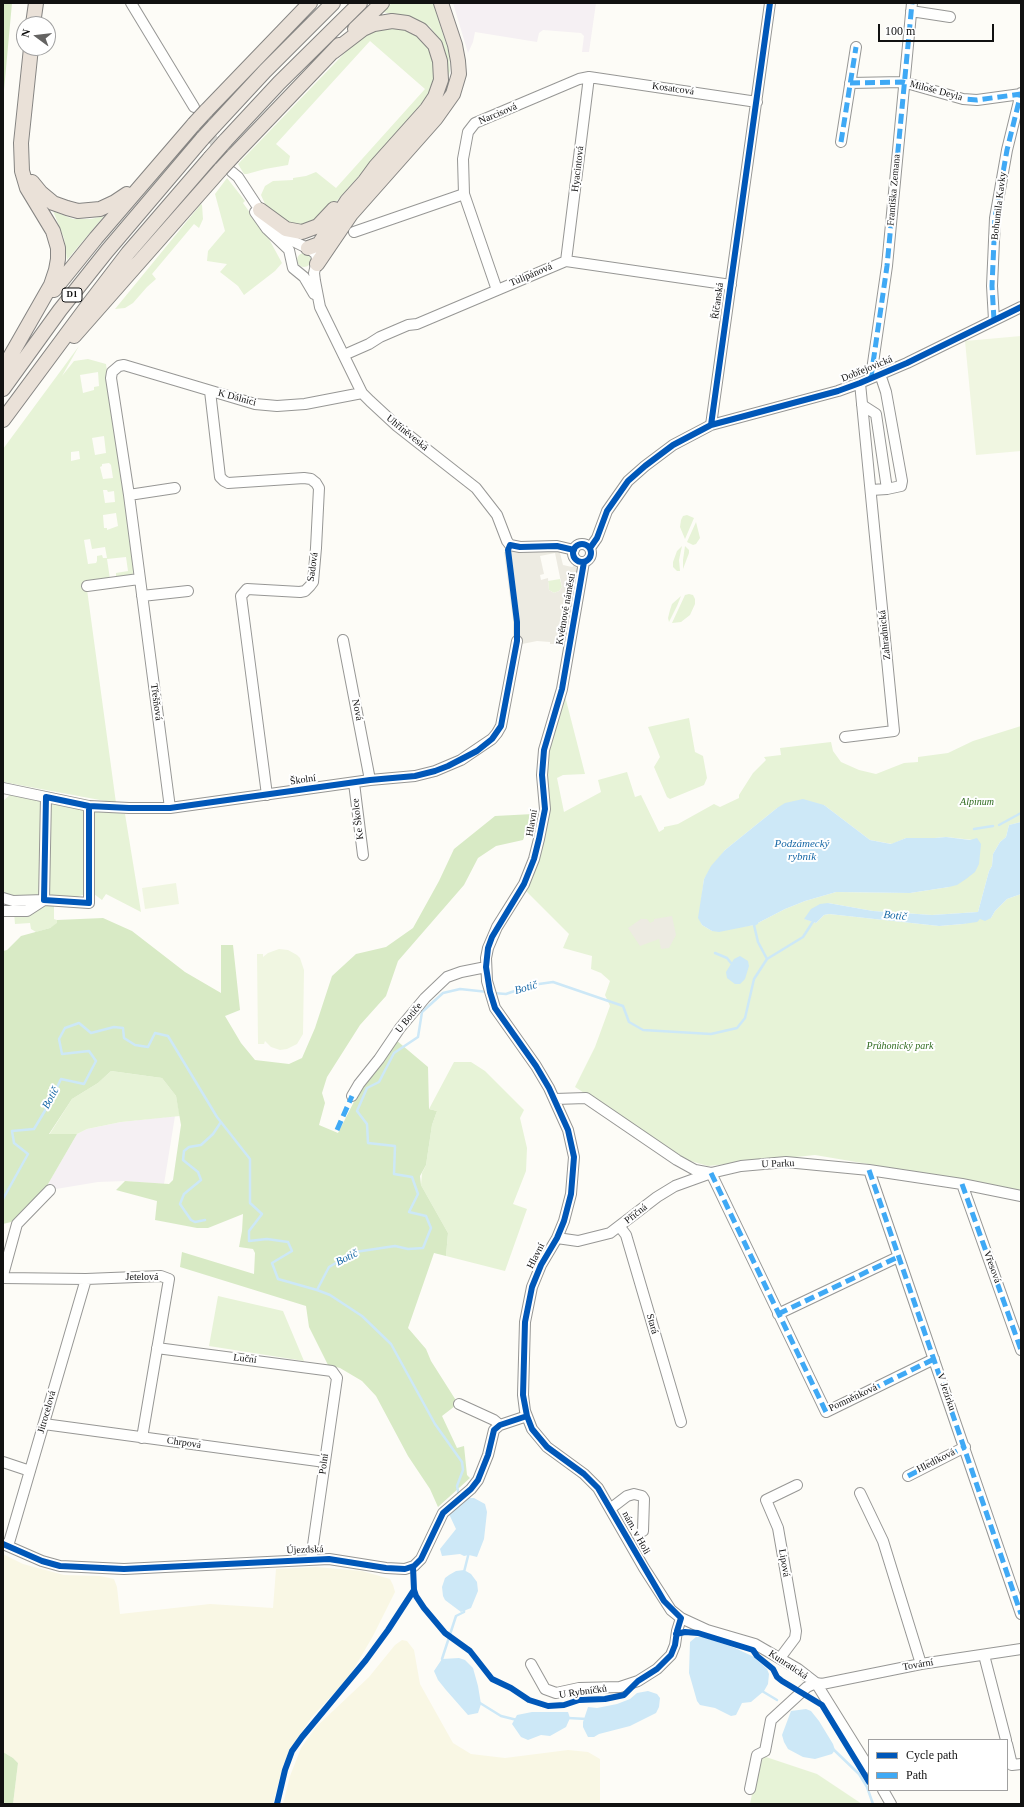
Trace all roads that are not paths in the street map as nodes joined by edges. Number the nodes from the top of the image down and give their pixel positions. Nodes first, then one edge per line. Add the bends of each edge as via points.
1 (36, 3) edge
2 (131, 3) edge
3 (310, 3) edge
4 (333, 3) edge
5 (360, 3) edge
6 (382, 3) edge
7 (442, 3) edge
8 (770, 3) edge
9 (911, 7) edge
10 (35, 16) edge
11 (950, 17) dead end
12 (856, 47) dead end
13 (333, 52) junction
14 (30, 56) edge
15 (590, 77) junction
16 (903, 82) junction
17 (850, 83) junction
18 (1021, 94) edge
19 (757, 102) junction
20 (200, 109) junction
21 (841, 142) dead end
22 (21, 152) junction
23 (159, 165) junction
24 (376, 166) junction
25 (464, 194) junction
26 (260, 210) junction
27 (354, 232) dead end
28 (307, 248) junction
29 (291, 258) junction
30 (566, 261) junction
31 (316, 266) junction
32 (298, 272) junction
33 (731, 285) junction
34 (497, 290) junction
35 (320, 306) junction
36 (1021, 307) edge
37 (994, 320) junction
38 (16, 344) junction
39 (344, 355) junction
40 (45, 363) junction
41 (3, 368) edge
42 (115, 369) joint
43 (875, 376) junction
44 (860, 383) junction
45 (3, 389) edge
46 (210, 391) junction
47 (362, 393) junction
48 (862, 405) junction
49 (3, 420) edge
50 (711, 425) junction
51 (175, 488) dead end
52 (887, 489) junction
53 (871, 490) junction
54 (129, 495) junction
55 (590, 548) junction
56 (574, 550) junction
57 (584, 562) junction
58 (139, 578) junction
59 (87, 586) dead end
60 (188, 591) dead end
61 (142, 596) junction
62 (343, 640) dead end
63 (517, 641) dead end
64 (568, 659) joint
65 (846, 737) dead end
66 (370, 780) junction
67 (354, 782) junction
68 (3, 788) edge
69 (267, 795) junction
70 (46, 797) junction
71 (89, 806) junction
72 (170, 808) junction
73 (363, 855) dead end
74 (3, 898) edge
75 (44, 900) junction
76 (3, 911) edge
77 (486, 967) junction
78 (352, 1096) dead end
79 (554, 1098) junction
80 (869, 1170) junction
81 (711, 1173) junction
82 (962, 1184) junction
83 (50, 1190) dead end
84 (1021, 1196) edge
85 (620, 1227) junction
86 (557, 1238) junction
87 (898, 1256) junction
88 (3, 1275) edge
89 (3, 1278) edge
90 (86, 1279) junction
91 (778, 1314) junction
92 (157, 1348) junction
93 (1021, 1350) edge
94 (934, 1359) junction
95 (332, 1371) joint
96 (459, 1404) dead end
97 (527, 1416) junction
98 (681, 1422) dead end
99 (44, 1424) junction
100 (500, 1425) junction
101 (142, 1438) junction
102 (965, 1447) junction
103 (3, 1462) edge
104 (325, 1462) junction
105 (30, 1471) junction
106 (908, 1476) dead end
107 (797, 1485) dead end
108 (860, 1493) dead end
109 (610, 1509) junction
110 (643, 1531) dead end
111 (6, 1545) edge
112 (311, 1559) junction
113 (644, 1568) joint
114 (1021, 1614) edge
115 (681, 1618) junction
116 (1021, 1649) edge
117 (984, 1655) junction
118 (780, 1658) junction
119 (531, 1664) dead end
120 (921, 1664) junction
121 (816, 1683) junction
122 (1006, 1739) edge
123 (1008, 1748) edge
124 (1021, 1764) edge
125 (868, 1766) edge
126 (750, 1789) dead end
127 (884, 1791) edge
128 (891, 1804) edge

1 - 10 highway
2 - 20 street
3 - 20 highway
4 - 45 highway, D1, bridge via 265,71 146,204 60,310
5 - 40 highway, D1, bridge via 210,158 128,253
6 - 13 highway
7 - 31 highway via 458,61 459,74 453,94 436,118 350,214
8 - 19 street, Říčanská
9 - 11 street
9 - 16 street, Františka Zemana
12 - 17 street
13 - 24 highway via 369,26 392,21 407,23 421,30 437,50 441,74 435,97
13 - 40 highway, bridge via 233,156 79,332
14 - 22 highway
15 - 19 street, Kosatcová
15 - 25 street, Narcisová via 475,123 468,132 463,159
15 - 30 street, Hyacintová
16 - 17 street, Miloše Deyla
16 - 18 street, Miloše Deyla via 963,99 977,100
16 - 43 street, Františka Zemana
17 - 21 street
18 - 37 street, Bohumila Kavky via 1007,150 995,218 992,286
19 - 33 street, Říčanská
20 - 23 highway, bridge via 194,124
22 - 23 highway via 28,176 40,193 57,205 78,211 100,209 115,202
22 - 38 highway via 24,180 52,227 58,259 51,285
23 - 38 highway via 65,275
24 - 26 highway via 322,223 310,230 298,232 286,229
24 - 28 highway via 347,201 319,244
25 - 27 street
25 - 34 street, Narcisová
26 - 28 street via 287,238
26 - 29 street via 232,172 258,217 289,250
28 - 29 street via 295,251
28 - 31 street via 316,254
29 - 32 street via 292,265
30 - 33 street, Tulipánová
30 - 34 street, Tulipánová
31 - 32 street via 309,272
31 - 35 street via 315,281
32 - 35 street via 306,280
33 - 50 street, Říčanská
34 - 39 street, Tulipánová via 417,324 408,325
35 - 39 street, Uhříněveská
36 - 37 street, Dobřejovická
37 - 43 street, Dobřejovická
38 - 41 highway
39 - 47 street, Uhříněveská
40 - 49 highway, D1
42 - 46 street, K Dálnici via 124,365
42 - 54 street, Třešňová via 111,378
43 - 44 street, Dobřejovická
43 - 52 street via 886,392 902,481 901,486
44 - 48 street, Zahradnická
44 - 50 street, Dobřejovická
46 - 47 street, K Dálnici via 255,404 277,406 305,404
46 - 69 street, Sadová via 220,477 224,481 228,483 304,478 311,479 319,488 315,555 310,586 300,592 247,589 241,596
47 - 56 street, Uhříněveská via 397,426 476,488 497,515 510,545 557,546
48 - 52 street via 876,414
48 - 53 street, Zahradnická
50 - 55 street via 673,445 628,481 607,511 597,538
51 - 54 street
52 - 53 street
53 - 65 street, Zahradnická via 894,731
54 - 58 street, Třešňová
55 - 56 street via 582,544
55 - 57 street, Květnové náměstí via 591,556
56 - 57 street, Květnové náměstí via 576,560
57 - 64 street, Květnové náměstí
58 - 59 street
58 - 61 street, Třešňová
60 - 61 street
61 - 72 street, Třešňová
62 - 66 street, Nová
63 - 66 street, Školní via 499,730 492,739 461,760 435,771 415,776
64 - 77 street, Hlavní via 542,759 545,809 534,859 524,884 492,937
66 - 67 street, Školní
67 - 69 street, Školní
67 - 73 street, Ke Školce
68 - 70 street, Školní
69 - 72 street, Školní
70 - 71 street, Školní
70 - 75 street
71 - 72 street, Školní
71 - 75 street via 89,903
74 - 75 street via 13,901
75 - 76 street via 27,911
77 - 78 street, U Botiče via 447,977 425,998 400,1028
77 - 79 street, Hlavní via 492,1002 536,1066
79 - 81 street, U Parku via 586,1098 681,1162 695,1170
79 - 86 street, Hlavní via 568,1130 574,1157 570,1198
80 - 81 street, U Parku via 786,1162 741,1166
80 - 82 street, U Parku
80 - 87 street, V Jezírku
81 - 85 street, Příčná via 675,1186
81 - 91 street, Pomněnková
82 - 84 street, U Parku
82 - 93 street, Vřesová
83 - 88 street via 17,1224
85 - 86 street, Příčná via 610,1233 578,1241
85 - 98 street, Stará via 626,1235
86 - 97 street, Hlavní via 541,1265 532,1288 525,1322 523,1395
87 - 91 street
87 - 94 street, V Jezírku
89 - 90 street, Jetelová
90 - 92 street, Jetelová via 161,1276 169,1279
90 - 99 street, Jitrocelová
91 - 94 street, Pomněnková via 826,1412
92 - 95 street, Luční
92 - 101 street, Jetelová
94 - 102 street, V Jezírku
95 - 104 street, Polní via 337,1378
96 - 100 street
97 - 100 street
97 - 109 street, Hlavní via 532,1429 547,1447 584,1474 598,1488
99 - 101 street, Chrpová
99 - 105 street, Jitrocelová
100 - 112 street, Újezdská via 493,1434 478,1480 445,1511 423,1555 415,1565 405,1569 393,1569 347,1561
101 - 104 street, Chrpová
102 - 106 street, Hledíková
102 - 114 street, V Jezírku
103 - 105 street
104 - 112 street, Polní
105 - 111 street, Jitrocelová
107 - 118 street, Lipová via 766,1500 778,1528 796,1631 795,1638
108 - 120 street via 883,1541
109 - 110 street, nám. v Holi via 627,1496 642,1496
109 - 113 street, nám. v Holi
111 - 112 street, Újezdská via 60,1566 124,1569
113 - 115 street, Kunratická via 664,1601
115 - 118 street, Kunratická via 707,1630 755,1644
115 - 119 street, U Rybníčků via 671,1655 638,1682 620,1687 579,1688 556,1693 545,1689
116 - 117 street, Tovární
117 - 120 street, Tovární
117 - 122 street
118 - 121 street, Kunratická
120 - 121 street, Tovární via 822,1684
121 - 125 street, Kunratická
121 - 126 street via 807,1687 771,1720 765,1751 757,1756
123 - 124 street via 1012,1765
127 - 128 street

